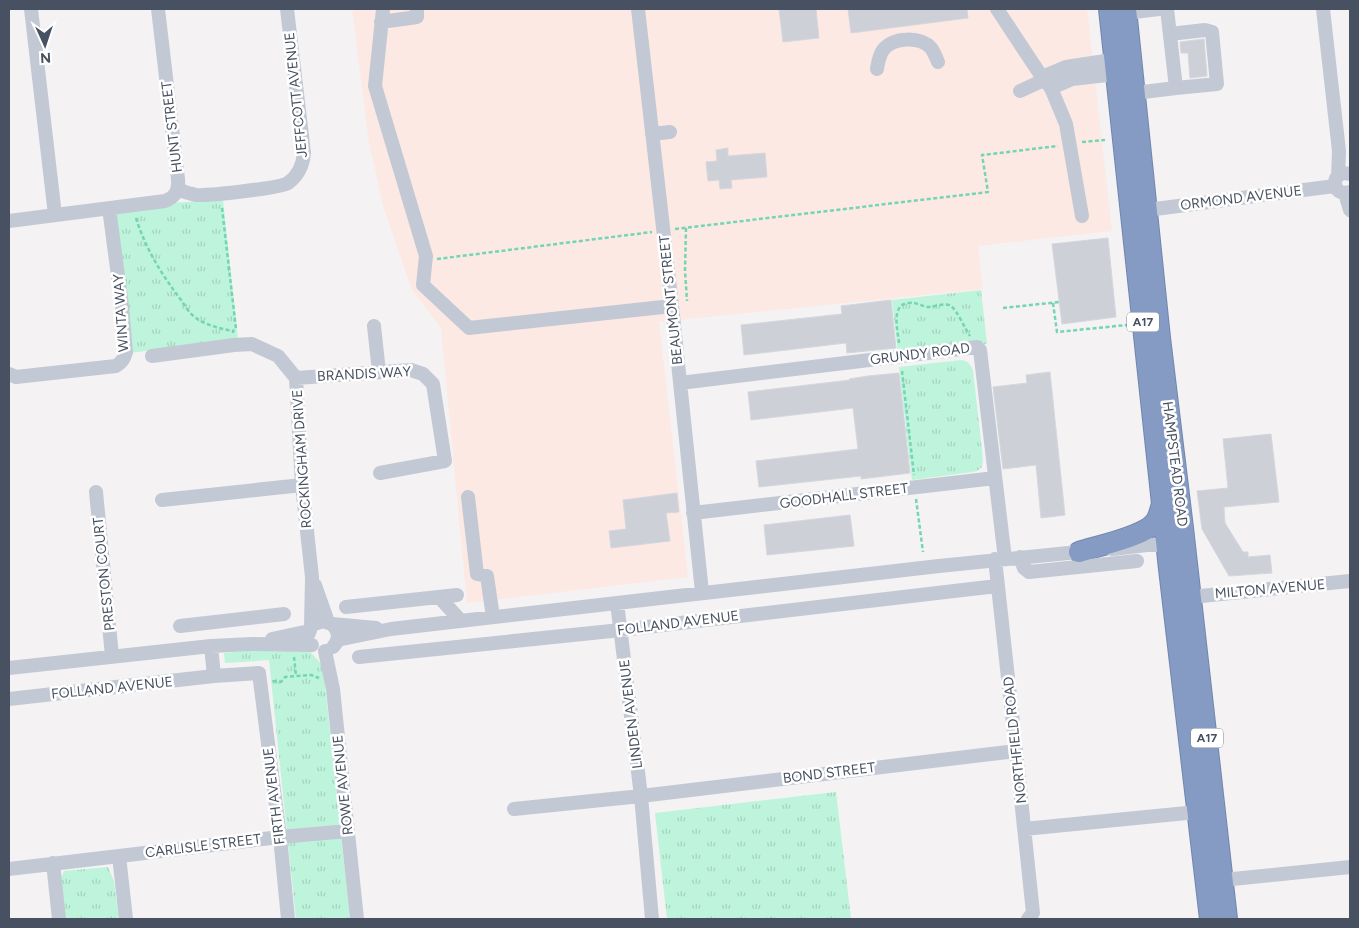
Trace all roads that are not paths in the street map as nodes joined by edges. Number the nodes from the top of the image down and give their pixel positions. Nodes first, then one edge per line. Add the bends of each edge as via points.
1 (30, 9) edge
2 (158, 9) edge
3 (287, 9) edge
4 (417, 9) edge
5 (638, 9) edge
6 (997, 9) edge
7 (1159, 9) edge
8 (1167, 9) edge
9 (1323, 9) edge
10 (1118, 11) edge
11 (382, 15) edge
12 (1170, 34) junction
13 (938, 62) dead end
14 (877, 69) dead end
15 (1124, 74) junction
16 (1045, 82) junction
17 (1176, 88) junction
18 (1020, 91) dead end
19 (1135, 92) junction
20 (670, 132) dead end
21 (652, 134) junction
22 (1344, 182) edge
23 (178, 189) junction
24 (109, 208) junction
25 (1350, 210) edge
26 (1139, 212) junction
27 (55, 215) junction
28 (1082, 216) dead end
29 (9, 221) edge
30 (672, 306) junction
31 (374, 326) dead end
32 (152, 356) dead end
33 (379, 372) junction
34 (9, 374) edge
35 (296, 378) junction
36 (680, 383) junction
37 (380, 473) dead end
38 (995, 478) junction
39 (302, 484) junction
40 (96, 492) dead end
41 (468, 497) dead end
42 (162, 500) dead end
43 (1162, 503) junction
44 (693, 513) junction
45 (1176, 545) junction
46 (1087, 556) junction
47 (1000, 559) junction
48 (1137, 561) dead end
49 (312, 577) junction
50 (1350, 581) edge
51 (998, 586) junction
52 (702, 592) junction
53 (457, 595) dead end
54 (439, 597) junction
55 (1191, 597) junction
56 (617, 603) junction
57 (377, 604) junction
58 (346, 607) dead end
59 (284, 614) dead end
60 (260, 617) junction
61 (493, 617) junction
62 (461, 621) junction
63 (330, 623) junction
64 (198, 624) junction
65 (180, 626) dead end
66 (364, 627) junction
67 (310, 629) junction
68 (390, 629) junction
69 (621, 630) junction
70 (279, 638) junction
71 (337, 640) junction
72 (252, 644) junction
73 (211, 646) junction
74 (312, 646) junction
75 (186, 650) junction
76 (325, 651) junction
77 (112, 656) junction
78 (359, 657) dead end
79 (9, 668) edge
80 (214, 676) junction
81 (264, 677) joint
82 (9, 699) edge
83 (1016, 751) junction
84 (641, 796) junction
85 (514, 810) dead end
86 (1197, 812) junction
87 (1024, 829) junction
88 (348, 831) junction
89 (280, 837) junction
90 (119, 856) junction
91 (53, 864) junction
92 (1350, 867) edge
93 (9, 869) edge
94 (1214, 881) junction
95 (59, 919) edge
96 (126, 919) edge
97 (288, 919) edge
98 (357, 919) edge
99 (652, 919) edge
100 (1028, 919) edge
101 (1210, 919) edge
102 (1227, 919) edge

1 - 27 street
2 - 23 street, HUNT STREET
3 - 23 street, JEFFCOTT AVENUE via 304,153 300,171 288,183 275,187 198,195
4 - 11 street via 417,17
5 - 21 street, BEAUMONT STREET
6 - 16 street
7 - 10 street
8 - 12 street
9 - 22 street
10 - 15 highway, HAMPSTEAD ROAD / A17
11 - 30 street via 375,86 426,256 423,285 469,328
12 - 17 street
12 - 17 street via 1212,32 1218,84
13 - 14 street via 925,43 902,40 884,49
15 - 16 street
15 - 19 highway, HAMPSTEAD ROAD / A17
15 - 26 highway, HAMPSTEAD ROAD / A17
16 - 18 street
16 - 28 street via 1066,124
17 - 19 street
19 - 26 highway, HAMPSTEAD ROAD / A17
20 - 21 street
21 - 30 street, BEAUMONT STREET
22 - 25 street
22 - 26 street, ORMOND AVENUE
23 - 24 street, HUNT STREET via 166,201
24 - 27 street, HUNT STREET
24 - 34 street, WINTA WAY via 122,306 125,358 116,366 16,376
26 - 43 highway, HAMPSTEAD ROAD / A17 via 1143,323
26 - 45 highway, HAMPSTEAD ROAD / A17 via 1160,338
27 - 29 street, HUNT STREET
30 - 36 street, BEAUMONT STREET
31 - 33 street
32 - 35 street, ROCKINGHAM DRIVE via 252,344 278,356
33 - 35 street, BRANDIS WAY
33 - 37 street, BRANDIS WAY via 411,370 423,374 433,384 445,461
35 - 39 street, ROCKINGHAM DRIVE
36 - 38 street, GRUNDY ROAD via 977,347 980,350
36 - 44 street, BEAUMONT STREET
38 - 44 street, GOODHALL STREET
38 - 47 street, GRUNDY ROAD
39 - 42 street
39 - 49 street, ROCKINGHAM DRIVE
40 - 77 street, PRESTON COURT
41 - 61 street via 477,574 487,576
43 - 45 highway, HAMPSTEAD ROAD / A17
43 - 46 highway via 1158,518 1145,531
44 - 52 street, BEAUMONT STREET via 692,559
45 - 46 street, FOLLAND AVENUE
45 - 55 highway, HAMPSTEAD ROAD / A17
45 - 86 highway, HAMPSTEAD ROAD / A17
46 - 47 street, FOLLAND AVENUE
46 - 48 street, FOLLAND AVENUE
47 - 51 street, NORTHFIELD ROAD
47 - 52 street, FOLLAND AVENUE
49 - 63 street, ROCKINGHAM DRIVE
49 - 67 street, ROCKINGHAM DRIVE
50 - 55 street, MILTON AVENUE
51 - 69 street, FOLLAND AVENUE
51 - 83 street, NORTHFIELD ROAD
52 - 56 street, FOLLAND AVENUE
53 - 54 street
54 - 57 street
54 - 62 street
55 - 94 highway, HAMPSTEAD ROAD / A17
56 - 61 street, FOLLAND AVENUE
56 - 69 street, LINDEN AVENUE
57 - 58 street
57 - 66 street
59 - 60 street
60 - 64 street
60 - 70 street
61 - 62 street, FOLLAND AVENUE
62 - 68 street, FOLLAND AVENUE
63 - 66 street, FOLLAND AVENUE
63 - 67 street via 318,622
63 - 71 street via 337,631
64 - 65 street
64 - 75 street
66 - 68 street, FOLLAND AVENUE
67 - 70 street
67 - 74 street via 308,636
68 - 71 street, FOLLAND AVENUE
69 - 78 street, FOLLAND AVENUE
69 - 84 street, LINDEN AVENUE
70 - 72 street
71 - 76 street via 331,649
72 - 73 street
72 - 74 street
73 - 75 street
73 - 80 street
74 - 76 street
75 - 77 street
76 - 88 street, ROWE AVENUE via 333,689
77 - 79 street
80 - 81 street, FOLLAND AVENUE
80 - 82 street, FOLLAND AVENUE
81 - 89 street, FIRTH AVENUE
83 - 84 street, BOND STREET
83 - 87 street, NORTHFIELD ROAD
84 - 85 street
84 - 99 street, LINDEN AVENUE
86 - 87 street
86 - 94 highway, HAMPSTEAD ROAD / A17
87 - 100 street, NORTHFIELD ROAD via 1033,913
88 - 89 street, CARLISLE STREET
88 - 98 street, ROWE AVENUE
89 - 90 street, CARLISLE STREET
89 - 97 street, FIRTH AVENUE
90 - 91 street, CARLISLE STREET
90 - 96 street
91 - 93 street, CARLISLE STREET
91 - 95 street
92 - 94 street
94 - 101 highway, HAMPSTEAD ROAD / A17
94 - 102 highway, HAMPSTEAD ROAD / A17

